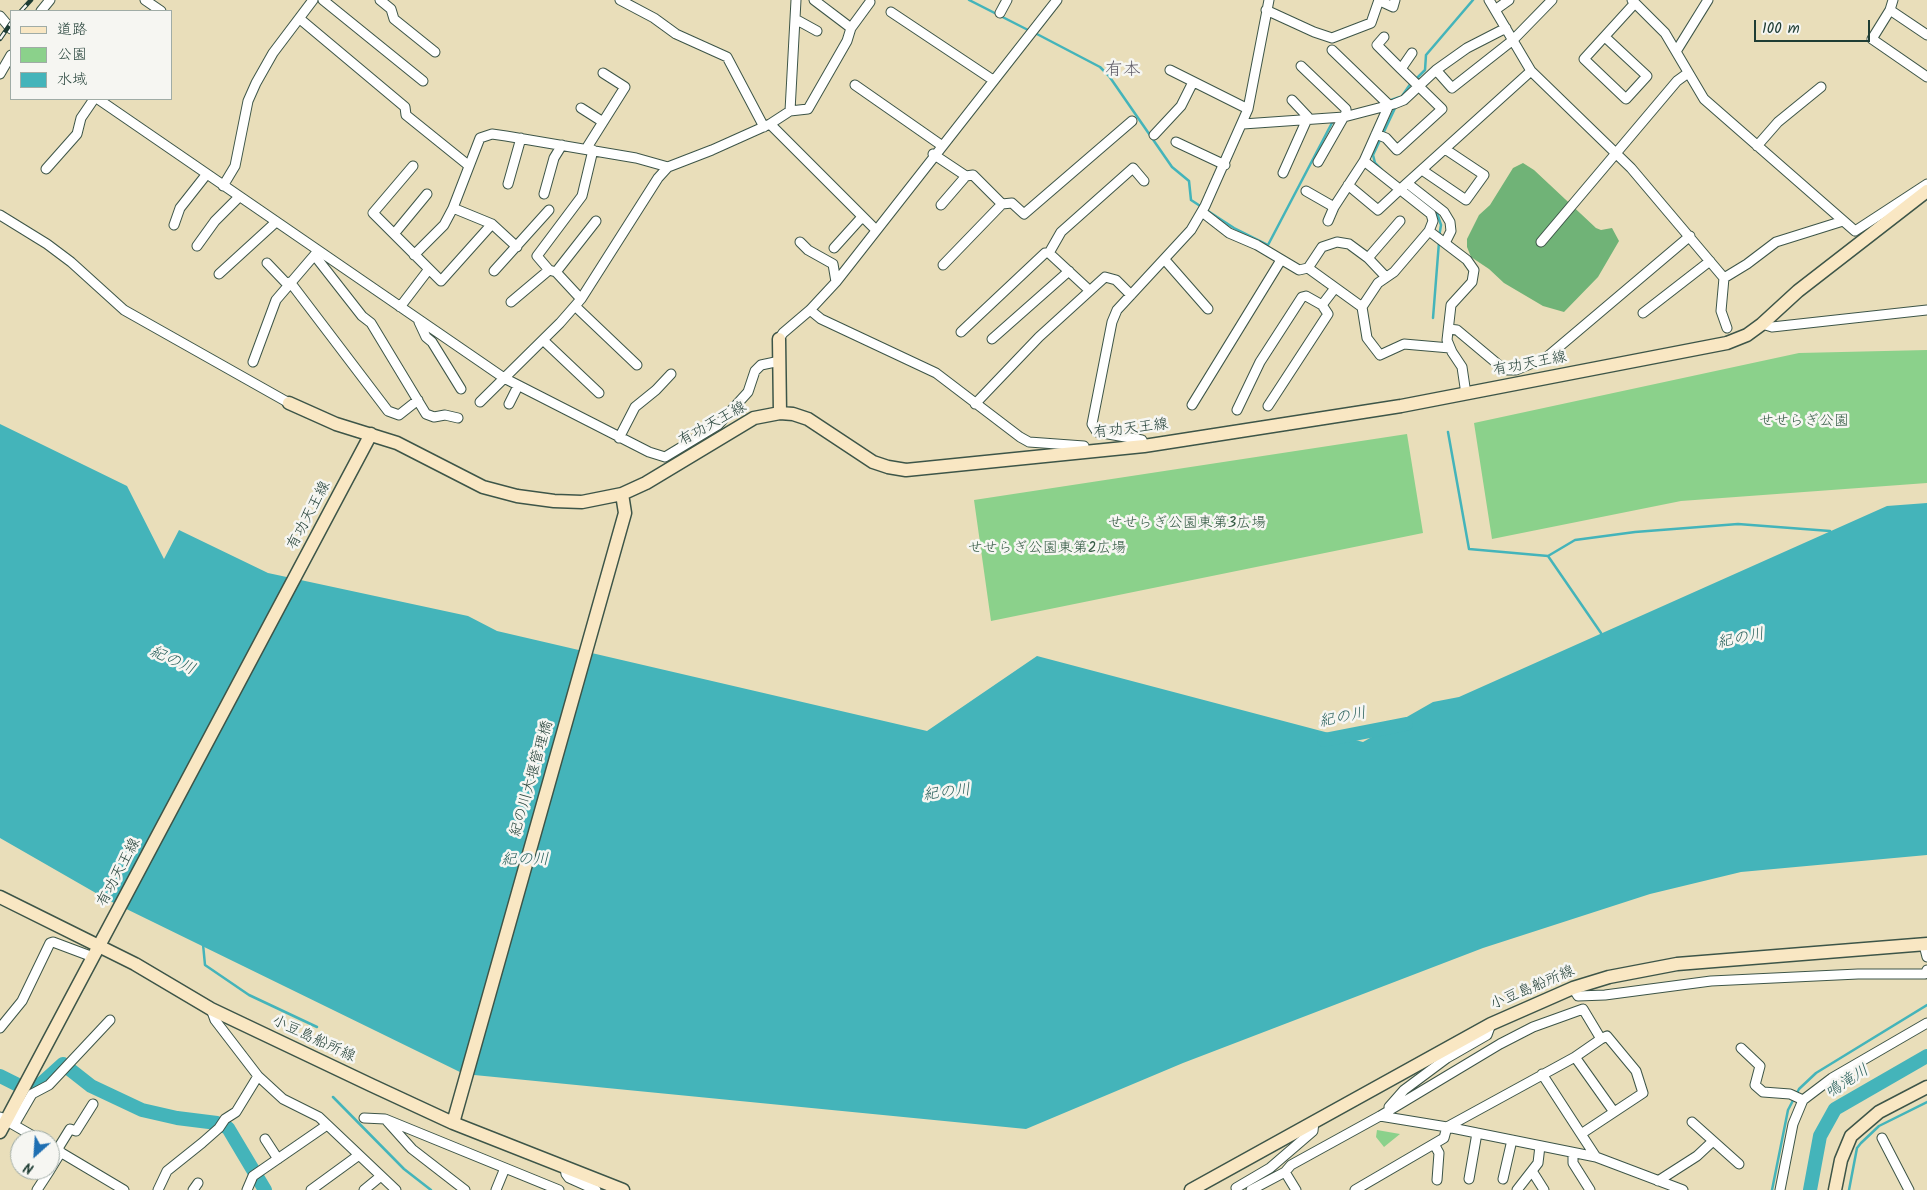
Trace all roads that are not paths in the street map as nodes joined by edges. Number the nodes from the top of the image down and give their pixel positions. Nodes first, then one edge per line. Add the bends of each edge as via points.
1 (50, 0) edge
2 (145, 0) edge
3 (312, 0) edge
4 (323, 0) edge
5 (380, 0) edge
6 (620, 0) edge
7 (796, 0) edge
8 (1007, 0) edge
9 (1057, 0) edge
10 (1269, 0) edge
11 (1380, 0) edge
12 (1395, 0) edge
13 (1489, 0) edge
14 (1509, 0) edge
15 (1552, 0) edge
16 (1708, 0) edge
17 (1893, 0) edge
18 (1634, 1) edge
19 (819, 2) edge
20 (870, 2) dead end
21 (42, 10) edge
22 (159, 10) edge
23 (1266, 10) junction
24 (1495, 10) junction
25 (1890, 10) junction
26 (891, 12) dead end
27 (1000, 13) dead end
28 (0, 16) edge
29 (300, 19) junction
30 (797, 20) junction
31 (10, 28) edge
32 (851, 28) junction
33 (1506, 28) junction
34 (817, 31) dead end
35 (1927, 35) edge
36 (1384, 37) dead end
37 (1605, 37) junction
38 (1513, 40) junction
39 (1332, 50) dead end
40 (1678, 50) junction
41 (435, 52) dead end
42 (1412, 53) dead end
43 (10, 57) edge
44 (1301, 66) dead end
45 (1401, 69) junction
46 (1170, 70) dead end
47 (1436, 70) junction
48 (1531, 71) junction
49 (603, 73) dead end
50 (1688, 73) junction
51 (0, 74) edge
52 (1927, 77) edge
53 (424, 80) dead end
54 (993, 80) junction
55 (1193, 82) junction
56 (1415, 83) junction
57 (855, 84) dead end
58 (1821, 87) dead end
59 (93, 100) edge
60 (99, 100) edge
61 (1292, 100) dead end
62 (1388, 103) junction
63 (581, 108) dead end
64 (1248, 110) junction
65 (790, 111) junction
66 (1342, 115) junction
67 (1308, 120) junction
68 (1132, 121) dead end
69 (603, 122) junction
70 (1243, 124) junction
71 (767, 125) junction
72 (1154, 135) dead end
73 (1381, 136) junction
74 (521, 138) junction
75 (1176, 142) dead end
76 (562, 145) junction
77 (941, 145) junction
78 (1757, 146) junction
79 (1445, 149) junction
80 (590, 150) junction
81 (1616, 153) junction
82 (933, 154) junction
83 (1364, 160) junction
84 (1318, 162) dead end
85 (468, 165) junction
86 (1224, 165) junction
87 (413, 166) dead end
88 (668, 167) junction
89 (46, 168) dead end
90 (1422, 170) junction
91 (1284, 173) dead end
92 (206, 175) junction
93 (966, 176) junction
94 (1144, 181) dead end
95 (508, 184) dead end
96 (1927, 184) edge
97 (1348, 185) junction
98 (223, 186) junction
99 (1404, 187) junction
100 (1306, 191) dead end
101 (1927, 191) edge
102 (427, 194) dead end
103 (544, 194) dead end
104 (239, 197) junction
105 (1002, 204) junction
106 (941, 205) dead end
107 (1334, 207) junction
108 (453, 208) junction
109 (549, 210) dead end
110 (1204, 210) junction
111 (0, 215) edge
112 (862, 217) junction
113 (596, 220) dead end
114 (1328, 221) dead end
115 (1400, 221) dead end
116 (1843, 221) junction
117 (276, 222) junction
118 (492, 224) junction
119 (174, 225) dead end
120 (876, 230) junction
121 (1432, 232) junction
122 (394, 234) junction
123 (1690, 236) junction
124 (800, 242) dead end
125 (1540, 242) dead end
126 (1444, 243) junction
127 (197, 246) dead end
128 (517, 247) junction
129 (834, 248) dead end
130 (1049, 252) junction
131 (317, 253) junction
132 (414, 255) junction
133 (1368, 258) junction
134 (1165, 260) junction
135 (1281, 260) junction
136 (1710, 261) junction
137 (267, 263) dead end
138 (943, 265) dead end
139 (1308, 268) junction
140 (429, 269) junction
141 (494, 271) dead end
142 (552, 271) junction
143 (1069, 271) junction
144 (219, 274) dead end
145 (1386, 277) junction
146 (1724, 278) junction
147 (836, 282) junction
148 (289, 284) junction
149 (1335, 288) junction
150 (1089, 290) junction
151 (1132, 295) junction
152 (511, 302) dead end
153 (578, 302) junction
154 (1322, 305) junction
155 (400, 306) junction
156 (1362, 306) junction
157 (1208, 309) dead end
158 (810, 310) junction
159 (1927, 310) edge
160 (1643, 313) dead end
161 (419, 321) junction
162 (1762, 324) junction
163 (1726, 328) dead end
164 (1448, 329) junction
165 (961, 332) dead end
166 (779, 339) joint
167 (992, 339) dead end
168 (543, 340) junction
169 (1450, 348) junction
170 (780, 361) junction
171 (253, 362) dead end
172 (637, 365) dead end
173 (671, 374) dead end
174 (504, 378) junction
175 (518, 386) junction
176 (461, 389) dead end
177 (599, 393) dead end
178 (1466, 394) junction
179 (418, 400) junction
180 (480, 402) dead end
181 (289, 403) joint
182 (509, 404) dead end
183 (975, 404) junction
184 (1192, 405) dead end
185 (1268, 406) dead end
186 (1237, 410) dead end
187 (780, 413) junction
188 (458, 418) dead end
189 (371, 434) junction
190 (619, 438) junction
191 (1084, 446) dead end
192 (1144, 446) junction
193 (622, 494) junction
194 (0, 897) edge
195 (98, 948) junction
196 (1926, 949) edge
197 (1927, 970) edge
198 (1573, 988) junction
199 (211, 1009) junction
200 (110, 1020) dead end
201 (1927, 1023) edge
202 (1491, 1024) junction
203 (0, 1028) edge
204 (1601, 1039) junction
205 (1741, 1048) dead end
206 (1575, 1057) junction
207 (1542, 1074) junction
208 (258, 1076) junction
209 (1927, 1087) edge
210 (1798, 1098) junction
211 (93, 1104) dead end
212 (1614, 1112) junction
213 (1380, 1116) junction
214 (364, 1118) dead end
215 (454, 1118) junction
216 (385, 1119) junction
217 (7, 1121) edge
218 (1314, 1122) junction
219 (1692, 1122) dead end
220 (327, 1125) junction
221 (1447, 1127) junction
222 (23, 1130) edge
223 (0, 1132) edge
224 (1477, 1133) junction
225 (1581, 1134) junction
226 (265, 1138) dead end
227 (1882, 1138) dead end
228 (1512, 1140) junction
229 (1713, 1141) junction
230 (60, 1143) edge
231 (1434, 1144) junction
232 (1540, 1146) junction
233 (60, 1151) edge
234 (1573, 1152) junction
235 (359, 1155) junction
236 (1596, 1157) junction
237 (278, 1159) junction
238 (1739, 1164) dead end
239 (565, 1167) junction
240 (505, 1168) junction
241 (1532, 1171) junction
242 (1285, 1172) junction
243 (381, 1176) junction
244 (1838, 1177) junction
245 (1469, 1179) dead end
246 (1437, 1180) dead end
247 (1503, 1180) dead end
248 (1658, 1181) junction
249 (124, 1190) edge
250 (158, 1190) edge
251 (247, 1190) edge
252 (311, 1190) edge
253 (364, 1190) edge
254 (396, 1190) edge
255 (465, 1190) edge
256 (496, 1190) edge
257 (559, 1190) edge
258 (596, 1190) edge
259 (623, 1190) edge
260 (1192, 1190) edge
261 (1234, 1190) edge
262 (1251, 1190) edge
263 (1296, 1190) edge
264 (1354, 1190) edge
265 (1517, 1190) edge
266 (1544, 1190) edge
267 (1590, 1190) edge
268 (1683, 1190) edge
269 (1780, 1190) edge
270 (1835, 1190) edge
271 (1843, 1190) edge
272 (1909, 1190) edge

1 - 21 street
2 - 22 street
3 - 29 street
4 - 53 street
5 - 41 street via 391,9 394,20
6 - 71 street via 676,34 727,57
7 - 30 street
8 - 27 street
9 - 54 street
10 - 23 street
11 - 12 street via 1394,7
11 - 23 street via 1371,23 1332,38
13 - 24 street
14 - 24 street
15 - 38 street
16 - 40 street
17 - 25 street
18 - 37 street
18 - 40 street
19 - 32 street
20 - 32 street
23 - 64 street
24 - 33 street
25 - 35 street
25 - 52 street via 1872,39
26 - 54 street
28 - 31 street
29 - 85 street via 405,107 406,115
29 - 98 street via 273,53 256,83 248,101 235,166
30 - 34 street
30 - 65 street
32 - 65 street via 847,41 808,109
33 - 38 street
33 - 47 street via 1467,48
36 - 45 street via 1377,45
37 - 37 street via 1584,59 1626,99 1647,76
38 - 47 street via 1452,88
38 - 48 street
39 - 62 street
40 - 50 street
42 - 45 street
43 - 51 street
44 - 66 street
45 - 56 street
46 - 55 street
47 - 56 street
48 - 79 street
48 - 81 street
49 - 69 street via 625,87
50 - 78 street via 1704,99
50 - 81 street
54 - 77 street
55 - 64 street
55 - 72 street via 1181,106
56 - 62 street via 1404,100
56 - 73 street via 1442,109 1397,150
57 - 77 street
58 - 78 street via 1778,122
59 - 89 street via 77,134
60 - 92 street
61 - 67 street
62 - 66 street
62 - 73 street
63 - 69 street
64 - 70 street
65 - 71 street
66 - 67 street
66 - 84 street
67 - 70 street
67 - 91 street
68 - 105 street via 1024,214 1012,203
69 - 80 street
70 - 86 street
71 - 88 street
71 - 112 street
73 - 83 street
74 - 76 street
74 - 85 street via 492,134 480,138
74 - 95 street
75 - 86 street
76 - 80 street
76 - 103 street via 554,158
77 - 82 street
78 - 116 street
79 - 90 street
79 - 90 street via 1484,175 1466,200
80 - 88 street
80 - 142 street via 582,196 537,256
81 - 123 street
81 - 125 street
82 - 93 street
82 - 120 street
83 - 97 street
83 - 99 street
85 - 108 street
86 - 110 street
87 - 122 street via 373,213
88 - 153 street
90 - 99 street
92 - 98 street
92 - 119 street via 180,208
93 - 105 street via 973,175
93 - 106 street
94 - 130 street via 1132,168 1061,232
96 - 116 street via 1855,231
97 - 99 street via 1378,210
97 - 107 street
98 - 104 street
99 - 121 street via 1431,214
99 - 126 street via 1444,212 1451,231
100 - 107 street
101 - 162 main road, 有功天王線 via 1798,291
102 - 122 street
104 - 117 street
104 - 127 street via 215,220
105 - 138 street
107 - 114 street
108 - 118 street
108 - 132 street via 444,225
109 - 128 street
110 - 134 street
110 - 135 street via 1229,233
111 - 181 street via 71,262 124,310
112 - 120 street
112 - 129 street
113 - 142 street
115 - 133 street
116 - 146 street via 1776,242
117 - 131 street
117 - 144 street
118 - 128 street
118 - 140 street via 441,280
120 - 147 street
121 - 126 street
121 - 145 street
122 - 132 street
123 - 136 street
123 - 164 street via 1547,357 1516,370 1500,366 1457,330
124 - 147 street via 833,264
126 - 164 street via 1467,260 1474,270 1472,282 1451,306
128 - 141 street
130 - 143 street
130 - 165 street via 1045,252
131 - 148 street
131 - 155 street
131 - 179 street via 362,316 371,323
132 - 140 street
133 - 139 street via 1349,244 1337,242 1322,246
133 - 145 street
134 - 151 street
134 - 157 street
135 - 139 street via 1299,270
135 - 184 street
136 - 146 street
136 - 160 street
137 - 148 street
139 - 149 street
140 - 155 street
142 - 152 street
142 - 153 street
143 - 150 street
143 - 167 street
145 - 156 street via 1378,282
146 - 163 street via 1721,311
147 - 158 street
148 - 171 street via 270,312
148 - 179 street via 388,411 399,415
149 - 154 street
149 - 156 street
150 - 151 street via 1106,277 1116,280
150 - 183 street
151 - 192 street via 1117,310 1112,322 1092,424 1097,432 1142,440
153 - 168 street
153 - 172 street
154 - 185 street via 1328,314
154 - 186 street via 1302,297 1260,362
155 - 161 street
156 - 169 street via 1366,338 1380,355 1404,344
158 - 166 street
158 - 183 street via 821,319 936,374
159 - 162 street via 1772,327
161 - 174 street
161 - 176 street
162 - 178 main road, 有功天王線 via 1747,335 1727,343
164 - 169 street
166 - 170 main road
168 - 174 street
168 - 177 street
169 - 178 street via 1462,367
170 - 187 main road
170 - 190 street via 761,365 755,371 748,392 718,425 665,457
173 - 190 street via 635,407
174 - 175 street
174 - 180 street
175 - 182 street
175 - 190 street
178 - 192 main road, 有功天王線
179 - 188 street via 426,414
181 - 189 main road via 336,424
183 - 191 street via 1029,442
187 - 192 main road, 有功天王線 via 808,419 872,462 906,470
187 - 193 main road, 有功天王線 via 754,418
189 - 193 main road, 有功天王線 via 397,443 466,480 508,494 582,502
189 - 195 main road, 有功天王線
193 - 215 main road, 紀の川大堰管理橋 via 625,513
194 - 195 main road, 小豆島船所線
195 - 199 main road, 小豆島船所線
195 - 203 street via 50,943 22,1001
195 - 217 main road, 有功天王線
196 - 198 main road, 小豆島船所線 via 1677,964
197 - 198 street via 1925,974 1711,981 1605,995 1578,996
198 - 202 main road, 小豆島船所線
199 - 208 street via 220,1027
199 - 215 main road, 小豆島船所線
200 - 217 street via 49,1084 32,1094
201 - 210 street
202 - 213 street via 1487,1035 1447,1058 1404,1090
202 - 218 main road, 小豆島船所線
204 - 206 street
204 - 212 street via 1607,1036 1636,1071 1643,1093
204 - 213 street via 1583,1009 1533,1027 1500,1044
205 - 210 street via 1760,1066 1755,1085 1763,1092
206 - 207 street
206 - 212 street
207 - 221 street
207 - 225 street
208 - 220 street via 283,1099
208 - 250 street via 236,1112 167,1171
209 - 244 main road via 1864,1122 1844,1149
210 - 269 street
211 - 230 street via 76,1131 70,1129
212 - 225 street
213 - 221 street
213 - 242 street via 1291,1165
214 - 216 street
215 - 239 main road, 小豆島船所線
216 - 240 street
216 - 255 street via 412,1149
217 - 222 street
217 - 223 main road, 有功天王線
218 - 260 main road, 小豆島船所線
218 - 261 street via 1313,1131 1270,1168
219 - 229 street
220 - 235 street
220 - 237 street
221 - 224 street
221 - 231 street via 1444,1138
224 - 228 street
224 - 245 street
225 - 236 street
226 - 237 street
227 - 272 street
228 - 232 street
228 - 247 street
229 - 238 street
229 - 248 street via 1697,1156
231 - 246 street via 1439,1153
231 - 264 street
232 - 234 street
232 - 241 street via 1538,1163
233 - 249 street
234 - 236 street
234 - 267 street via 1573,1163
235 - 243 street
235 - 252 street
236 - 248 street
237 - 251 street via 256,1174
239 - 258 street via 569,1178
239 - 259 main road, 小豆島船所線
240 - 256 street
240 - 257 street
241 - 265 street
241 - 266 street
242 - 262 street
242 - 263 street
243 - 253 street
243 - 254 street
244 - 270 main road
244 - 271 main road
248 - 268 street

